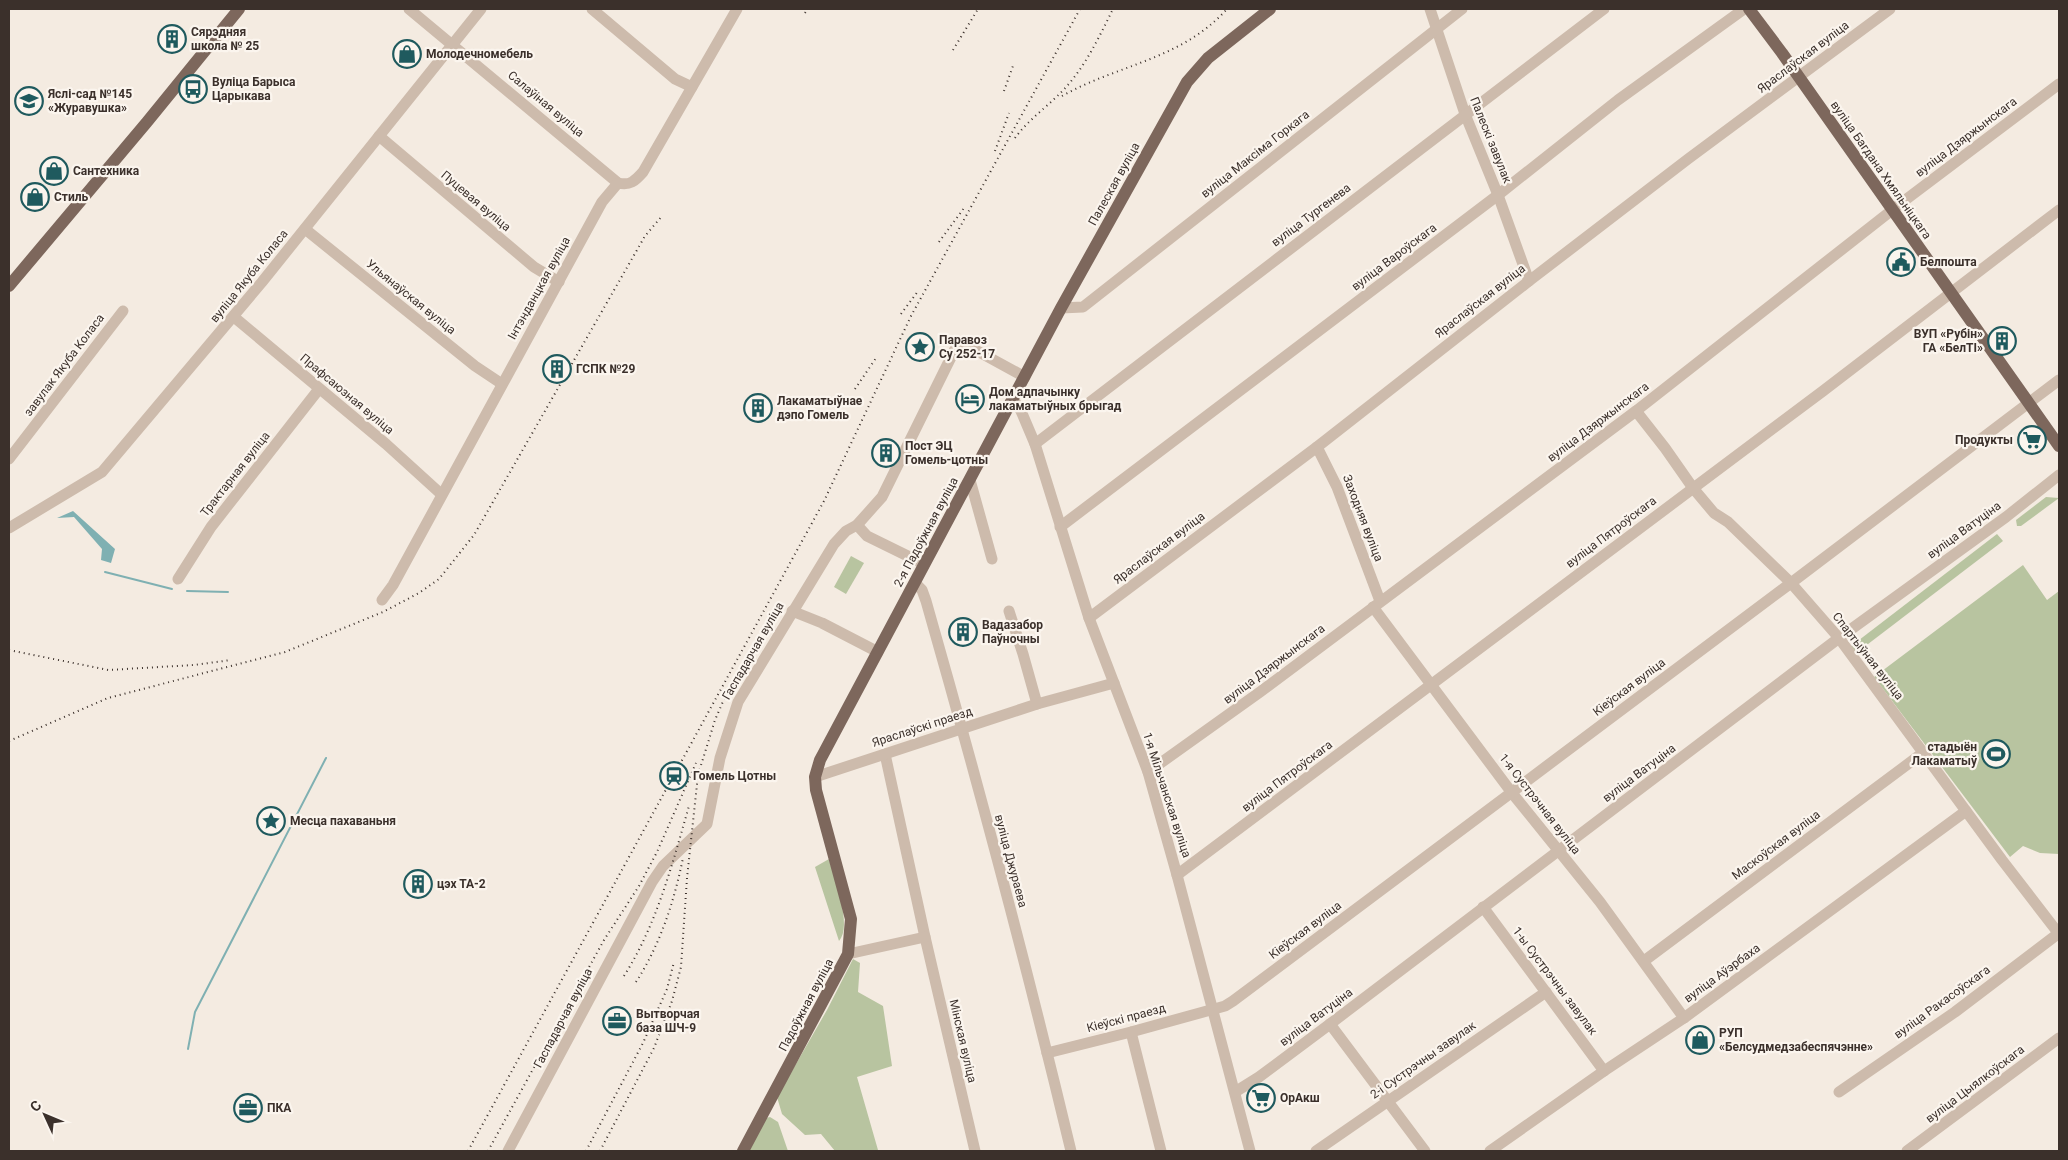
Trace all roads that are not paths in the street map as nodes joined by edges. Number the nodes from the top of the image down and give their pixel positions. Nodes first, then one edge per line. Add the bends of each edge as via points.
1 (239, 9) edge
2 (409, 9) edge
3 (481, 9) edge
4 (592, 9) edge
5 (737, 9) edge
6 (1270, 9) edge
7 (1430, 9) edge
8 (1462, 9) edge
9 (1604, 9) edge
10 (1744, 9) edge
11 (1749, 9) edge
12 (1890, 9) edge
13 (1436, 29) junction
14 (452, 44) junction
15 (1799, 77) junction
16 (2059, 84) edge
17 (692, 87) junction
18 (1465, 114) junction
19 (379, 136) junction
20 (618, 183) junction
21 (1498, 195) junction
22 (1892, 210) junction
23 (2059, 210) edge
24 (305, 229) junction
25 (1529, 280) junction
26 (559, 282) junction
27 (9, 286) edge
28 (1951, 294) junction
29 (1061, 308) junction
30 (123, 311) dead end
31 (234, 316) junction
32 (1025, 377) junction
33 (2059, 380) edge
34 (502, 384) junction
35 (319, 389) junction
36 (1013, 399) junction
37 (2028, 403) junction
38 (1636, 411) junction
39 (1034, 444) junction
40 (2059, 446) edge
41 (1317, 447) junction
42 (9, 460) edge
43 (2059, 475) edge
44 (970, 480) junction
45 (1693, 488) junction
46 (441, 494) junction
47 (857, 525) junction
48 (1060, 527) junction
49 (9, 528) edge
50 (992, 559) dead end
51 (924, 564) junction
52 (178, 579) dead end
53 (915, 583) junction
54 (1791, 583) junction
55 (382, 600) dead end
56 (1376, 604) junction
57 (792, 611) junction
58 (1009, 611) dead end
59 (1089, 618) junction
60 (1838, 638) junction
61 (878, 652) junction
62 (1114, 683) junction
63 (1432, 685) junction
64 (1037, 704) junction
65 (962, 729) junction
66 (1924, 752) junction
67 (885, 754) junction
68 (1148, 772) junction
69 (815, 777) junction
70 (1512, 793) junction
71 (819, 804) joint
72 (1966, 810) junction
73 (1558, 851) junction
74 (1177, 875) junction
75 (1483, 907) junction
76 (2059, 933) edge
77 (925, 936) junction
78 (848, 954) junction
79 (1644, 961) junction
80 (1546, 992) junction
81 (1212, 1009) junction
82 (1684, 1018) junction
83 (1330, 1024) junction
84 (1131, 1032) junction
85 (2059, 1038) edge
86 (1047, 1053) junction
87 (1604, 1071) junction
88 (1235, 1092) junction
89 (1839, 1092) dead end
90 (1388, 1101) junction
91 (1324, 1149) edge
92 (508, 1151) edge
93 (743, 1151) edge
94 (975, 1151) edge
95 (1071, 1151) edge
96 (1161, 1151) edge
97 (1250, 1151) edge
98 (1425, 1151) edge
99 (1490, 1151) edge
100 (1907, 1151) edge

1 - 27 main road
2 - 14 street, Салаўіная вуліца
3 - 14 street, вуліца Якуба Коласа
4 - 17 street via 675,79
5 - 17 street
6 - 29 main road, Палеская вуліца via 1208,58 1187,82
7 - 13 street, Палескі завулак
8 - 13 street, вуліца Максіма Горкага
9 - 18 street, вуліца Тургенева
10 - 21 street, вуліца Вароўскага via 1618,100
11 - 15 main road, вуліца Багдана Хмяльніцкага
12 - 15 street, Яраслаўская вуліца
13 - 18 street, Палескі завулак
13 - 29 street, вуліца Максіма Горкага via 1083,306
14 - 19 street, вуліца Якуба Коласа
14 - 20 street, Салаўіная вуліца
15 - 22 main road, вуліца Багдана Хмяльніцкага
15 - 25 street, Яраслаўская вуліца
16 - 22 street, вуліца Дзяржынскага
17 - 20 street via 643,172 635,182
18 - 21 street, Палескі завулак
18 - 39 street, вуліца Тургенева
19 - 24 street, вуліца Якуба Коласа
19 - 26 street, Пуцевая вуліца via 534,268
20 - 26 street, Інтэнданцкая вуліца via 602,202
21 - 25 street, Палескі завулак
21 - 48 street, вуліца Вароўскага
22 - 28 main road, вуліца Багдана Хмяльніцкага
22 - 38 street, вуліца Дзяржынскага
23 - 28 street, вуліца Пятроўскага
24 - 31 street, вуліца Якуба Коласа
24 - 34 street, Ульянаўская вуліца via 475,366
25 - 41 street, Яраслаўская вуліца
26 - 34 street, Інтэнданцкая вуліца
28 - 37 main road, вуліца Багдана Хмяльніцкага
28 - 45 street, вуліца Пятроўскага
29 - 32 main road, Палеская вуліца
30 - 42 street, завулак Якуба Коласа
31 - 35 street, Прафсаюзная вуліца
31 - 49 street, вуліца Якуба Коласа via 102,472
32 - 36 main road, Палеская вуліца
32 - 47 street, Гаспадарчая вуліца via 959,341 882,497
33 - 37 street, Кіеўская вуліца
34 - 46 street, Інтэнданцкая вуліца
35 - 46 street, Прафсаюзная вуліца
35 - 52 street, Трактарная вуліца via 211,527
36 - 39 street, 1-я Мільчанская вуліца
36 - 44 main road, 2-я Падоўжная вуліца
37 - 40 main road, вуліца Багдана Хмяльніцкага
37 - 54 street, Кіеўская вуліца
38 - 45 street, Спартыўная вуліца
38 - 56 street, вуліца Дзяржынскага
39 - 48 street, 1-я Мільчанская вуліца
41 - 56 street, Заходняя вуліца via 1337,486
41 - 59 street, Яраслаўская вуліца
43 - 60 street, вуліца Ватуціна
44 - 50 street
44 - 51 main road, 2-я Падоўжная вуліца
45 - 54 street, Спартыўная вуліца via 1714,513 1728,522
45 - 63 street, вуліца Пятроўскага
46 - 55 street, Інтэнданцкая вуліца
47 - 51 street via 866,536
47 - 57 street, Гаспадарчая вуліца via 834,544
48 - 59 street, 1-я Мільчанская вуліца
51 - 53 main road, 2-я Падоўжная вуліца
53 - 61 main road, 2-я Падоўжная вуліца
53 - 65 street, вуліца Джураева via 926,601
54 - 60 street, Спартыўная вуліца
54 - 70 street, Кіеўская вуліца
56 - 63 street, 1-я Сустрэчная вуліца
56 - 68 street, вуліца Дзяржынскага
57 - 61 street
57 - 92 street, Гаспадарчая вуліца via 738,702 720,758 707,824 652,882
58 - 64 street
59 - 62 street, 1-я Мільчанская вуліца
60 - 66 street, Спартыўная вуліца
60 - 73 street, вуліца Ватуціна
61 - 69 main road, 2-я Падоўжная вуліца via 820,760
62 - 64 street, Яраслаўскі праезд
62 - 68 street, 1-я Мільчанская вуліца
63 - 70 street, 1-я Сустрэчная вуліца
63 - 74 street, вуліца Пятроўскага
64 - 65 street, Яраслаўскі праезд
65 - 67 street, Яраслаўскі праезд
65 - 86 street, вуліца Джураева
66 - 72 street, Спартыўная вуліца
66 - 79 street, Маскоўская вуліца
67 - 69 street, Яраслаўскі праезд
67 - 77 street, Мінская вуліца
68 - 74 street, 1-я Мільчанская вуліца
69 - 71 main road, 2-я Падоўжная вуліца
70 - 73 street, 1-я Сустрэчная вуліца
70 - 81 street, Кіеўская вуліца via 1233,1001
71 - 78 main road, Падоўжная вуліца via 851,919
72 - 76 street, Спартыўная вуліца
72 - 82 street, вуліца Аўэрбаха
73 - 75 street, вуліца Ватуціна
73 - 79 street, 1-я Сустрэчная вуліца
74 - 81 street, 1-я Мільчанская вуліца
75 - 80 street, 1-ы Сустрэчны завулак
75 - 83 street, вуліца Ватуціна
76 - 89 street, вуліца Ракасоўскага via 1955,1012
77 - 78 street
77 - 94 street, Мінская вуліца
78 - 93 main road, Падоўжная вуліца
79 - 82 street, 1-я Сустрэчная вуліца
80 - 87 street, 1-ы Сустрэчны завулак
80 - 90 street, 2-і Сустрэчны завулак
81 - 84 street, Кіеўскі праезд
81 - 88 street, 1-я Мільчанская вуліца
82 - 87 street, вуліца Аўэрбаха
83 - 88 street, вуліца Ватуціна
83 - 90 street
84 - 86 street, Кіеўскі праезд
84 - 96 street
85 - 100 street, вуліца Цыялкоўскага
86 - 95 street, вуліца Джураева
87 - 99 street, вуліца Аўэрбаха
88 - 97 street, 1-я Мільчанская вуліца
90 - 91 street, 2-і Сустрэчны завулак
90 - 98 street

